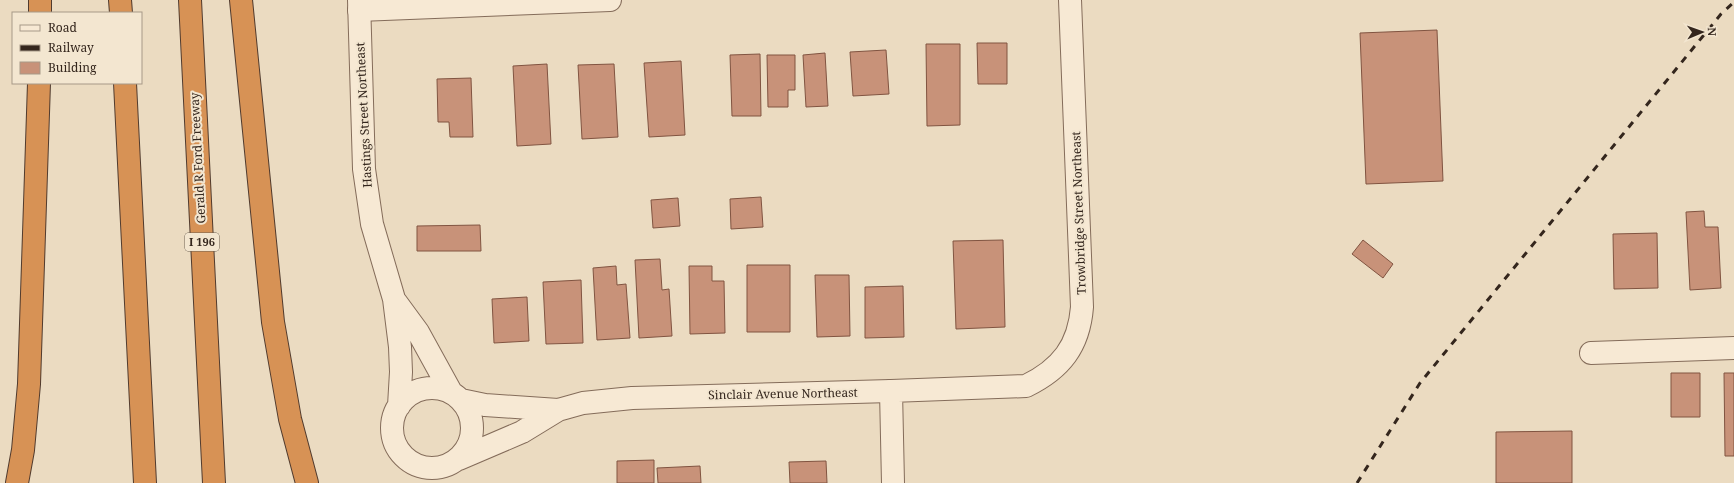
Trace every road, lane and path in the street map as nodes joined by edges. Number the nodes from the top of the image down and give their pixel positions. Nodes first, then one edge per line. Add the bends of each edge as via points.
1 (40, 0) edge
2 (120, 0) edge
3 (190, 0) edge
4 (241, 0) edge
5 (610, 0) edge
6 (1070, 0) edge
7 (359, 5) edge
8 (40, 12) edge
9 (121, 12) edge
10 (39, 84) edge
11 (124, 84) edge
12 (394, 299) junction
13 (1734, 348) edge
14 (1591, 353) dead end
15 (1009, 387) joint
16 (891, 391) junction
17 (456, 396) junction
18 (399, 406) junction
19 (558, 410) junction
20 (452, 469) edge
21 (18, 483) edge
22 (145, 483) edge
23 (214, 483) edge
24 (307, 483) edge
25 (893, 483) edge

1 - 8 highway
2 - 9 highway
3 - 23 highway, Gerald R Ford Freeway / I 196
4 - 24 highway via 273,322 290,419
5 - 7 street
6 - 15 street, Trowbridge Street Northeast via 1081,324 1069,352 1042,378 1026,386
7 - 12 street, Hastings Street Northeast via 364,170 372,224
10 - 21 highway via 29,384
11 - 22 highway
12 - 17 street, Hastings Street Northeast via 418,332
12 - 18 street, Hastings Street Northeast via 400,346
13 - 14 street
15 - 16 street, Sinclair Avenue Northeast
16 - 19 street, Sinclair Avenue Northeast via 632,398
16 - 25 street
17 - 18 street via 438,388 425,388 412,393
17 - 19 street, Sinclair Avenue Northeast via 485,405
17 - 20 street via 469,411 473,424 470,443
18 - 20 street via 391,426 393,440 399,452 408,462 420,468
19 - 20 street, Sinclair Avenue Northeast

